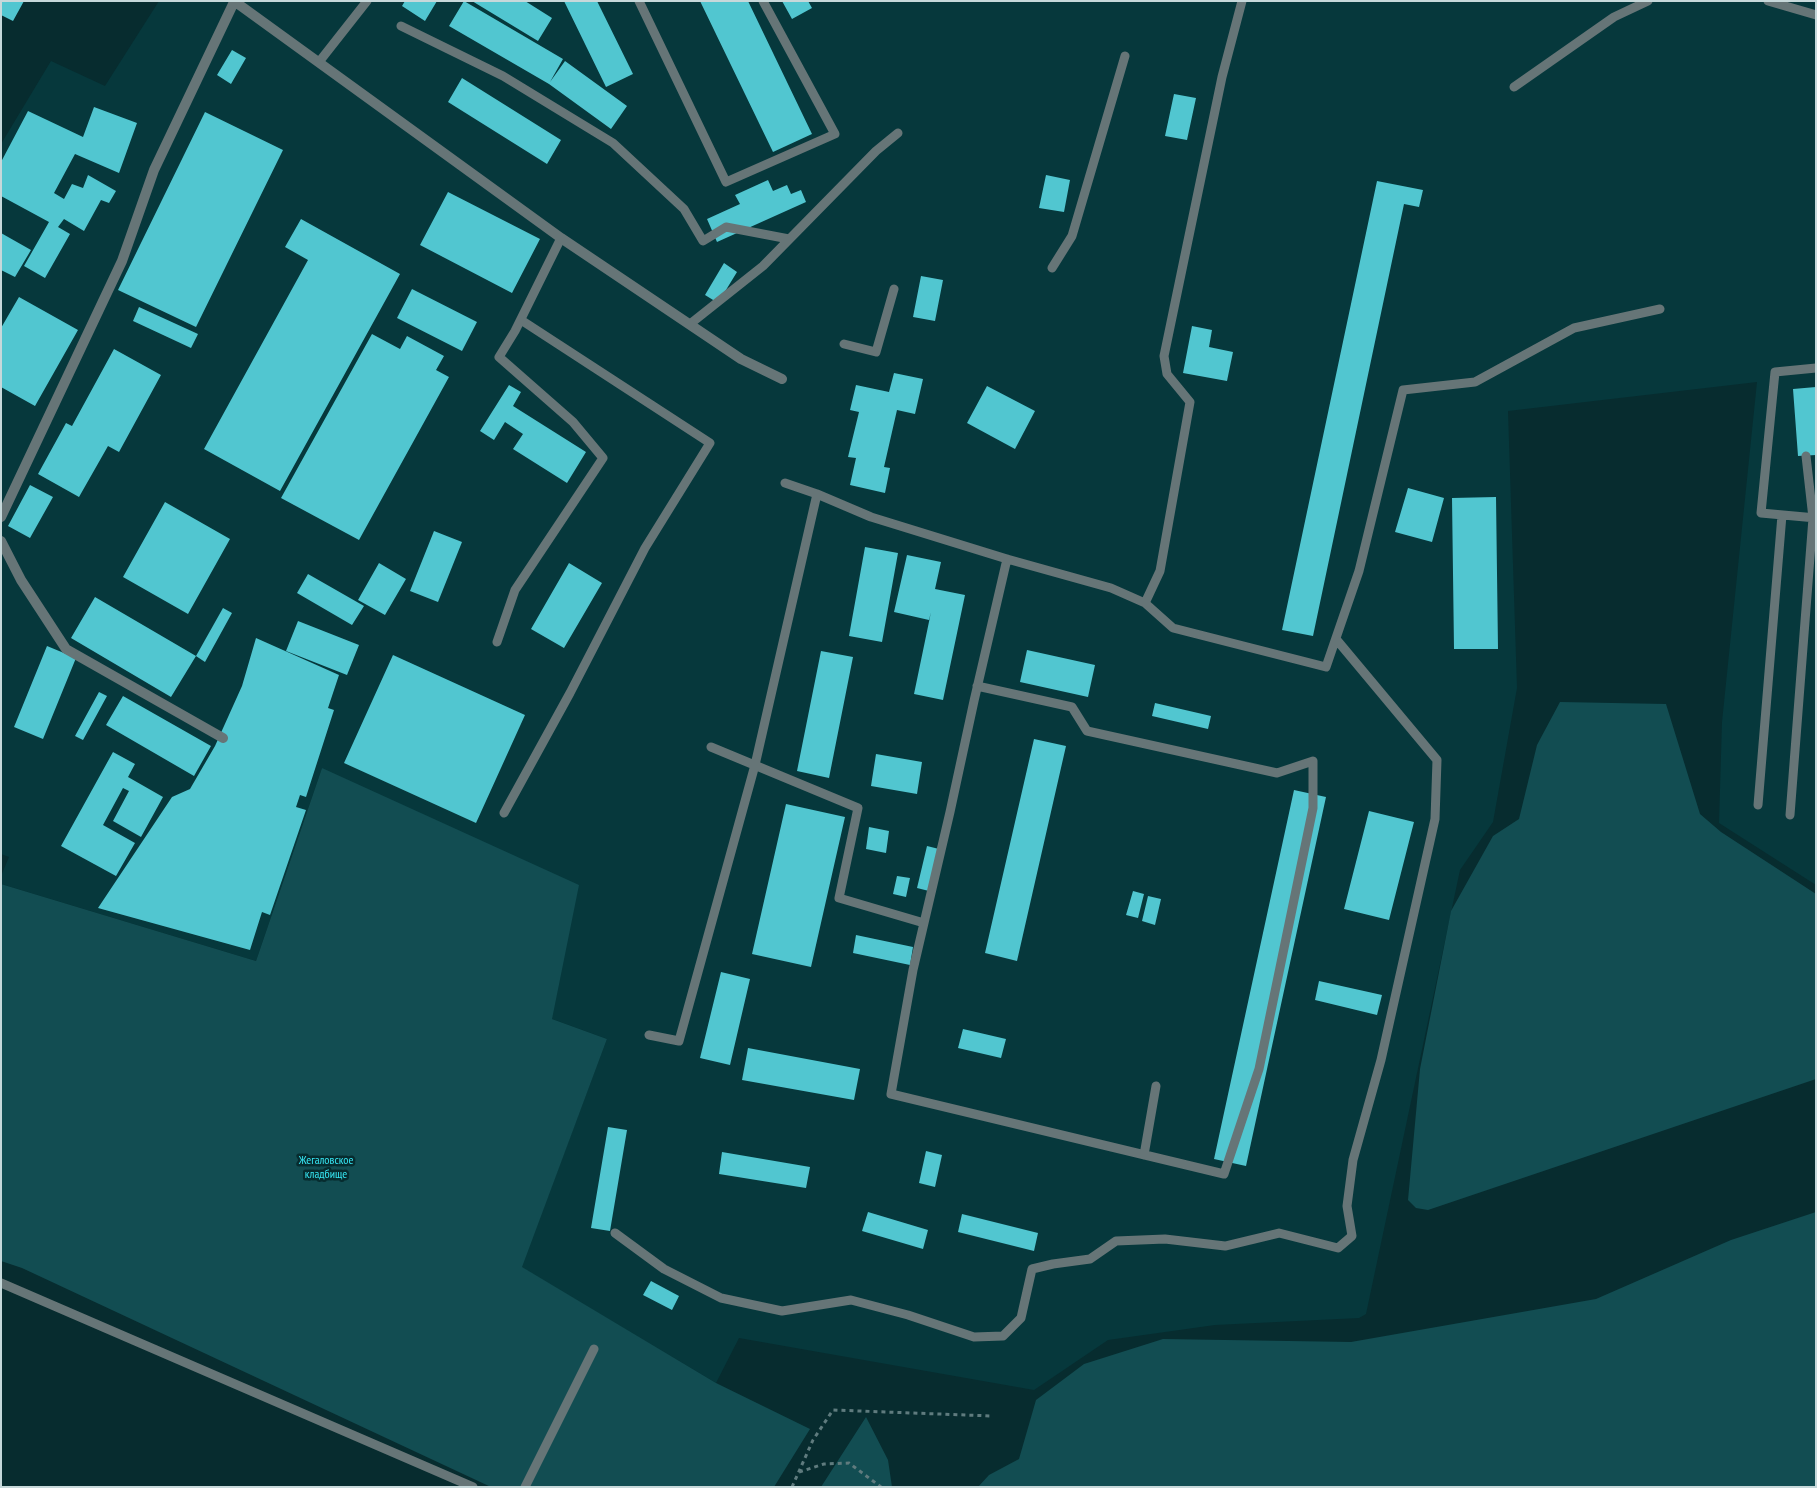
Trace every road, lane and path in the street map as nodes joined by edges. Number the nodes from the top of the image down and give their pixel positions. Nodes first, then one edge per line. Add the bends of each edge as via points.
1 (234, 1) edge
2 (367, 1) edge
3 (639, 1) edge
4 (763, 1) edge
5 (1242, 1) edge
6 (1648, 1) edge
7 (1768, 1) edge
8 (1816, 15) edge
9 (401, 26) dead end
10 (1124, 56) dead end
11 (319, 62) junction
12 (1514, 87) dead end
13 (898, 133) dead end
14 (561, 238) junction
15 (790, 239) junction
16 (1052, 268) dead end
17 (894, 289) dead end
18 (1660, 309) dead end
19 (521, 320) junction
20 (690, 324) junction
21 (844, 344) dead end
22 (1816, 368) edge
23 (782, 379) dead end
24 (1806, 456) dead end
25 (784, 483) dead end
26 (818, 494) junction
27 (1782, 515) junction
28 (1, 517) edge
29 (1814, 518) edge
30 (1, 541) edge
31 (1007, 559) junction
32 (1145, 602) junction
33 (1336, 639) junction
34 (497, 642) dead end
35 (978, 686) junction
36 (223, 738) dead end
37 (711, 747) dead end
38 (755, 765) junction
39 (1758, 805) dead end
40 (504, 812) dead end
41 (1790, 815) dead end
42 (924, 923) junction
43 (649, 1035) dead end
44 (1156, 1086) dead end
45 (1144, 1155) junction
46 (615, 1233) dead end
47 (1, 1283) edge
48 (594, 1349) dead end
49 (992, 1416) dead end
50 (798, 1472) junction
51 (473, 1487) edge
52 (525, 1487) edge
53 (792, 1487) edge
54 (881, 1487) edge

1 - 11 street
1 - 28 street via 154,170 122,261
2 - 11 lane
3 - 4 lane via 726,182 835,134
5 - 32 lane via 1222,78 1164,356 1167,374 1190,402 1160,571
6 - 12 lane via 1614,17
7 - 8 lane
9 - 15 lane via 503,76 613,143 684,209 703,241 726,227
10 - 16 lane via 1072,236
11 - 14 street
13 - 15 lane via 876,151
14 - 19 lane
14 - 20 street
15 - 20 lane via 763,266
17 - 21 lane via 876,352
18 - 33 lane via 1574,328 1475,382 1403,390 1358,570
19 - 34 lane via 499,356 573,422 603,458 515,590
19 - 40 lane via 710,443 645,548
20 - 23 street via 741,359
22 - 27 lane via 1776,372 1761,513
24 - 29 lane
25 - 26 lane
26 - 31 lane via 871,517
26 - 38 lane
27 - 29 lane
27 - 39 lane
29 - 41 lane
30 - 36 street via 21,580 66,649
31 - 32 lane via 1111,588
31 - 35 lane
32 - 33 lane via 1173,628 1326,667
33 - 46 lane via 1437,760 1435,819 1381,1060 1353,1160 1347,1206 1352,1236 1338,1248 1279,1233 1225,1246 1165,1239 1116,1240 1090,1260 1032,1269 1021,1318 1003,1336 974,1337 851,1300 782,1311 721,1298 664,1268
35 - 42 lane
35 - 45 lane via 1072,707 1087,731 1277,773 1312,761 1313,808 1259,1069 1224,1174
37 - 38 lane
38 - 42 lane via 858,808 839,898
38 - 43 lane via 678,1041
42 - 45 lane via 890,1094
44 - 45 lane
47 - 51 lane
48 - 52 lane
49 - 50 path via 833,1410 813,1440
50 - 53 path
50 - 54 path via 824,1464 849,1463

